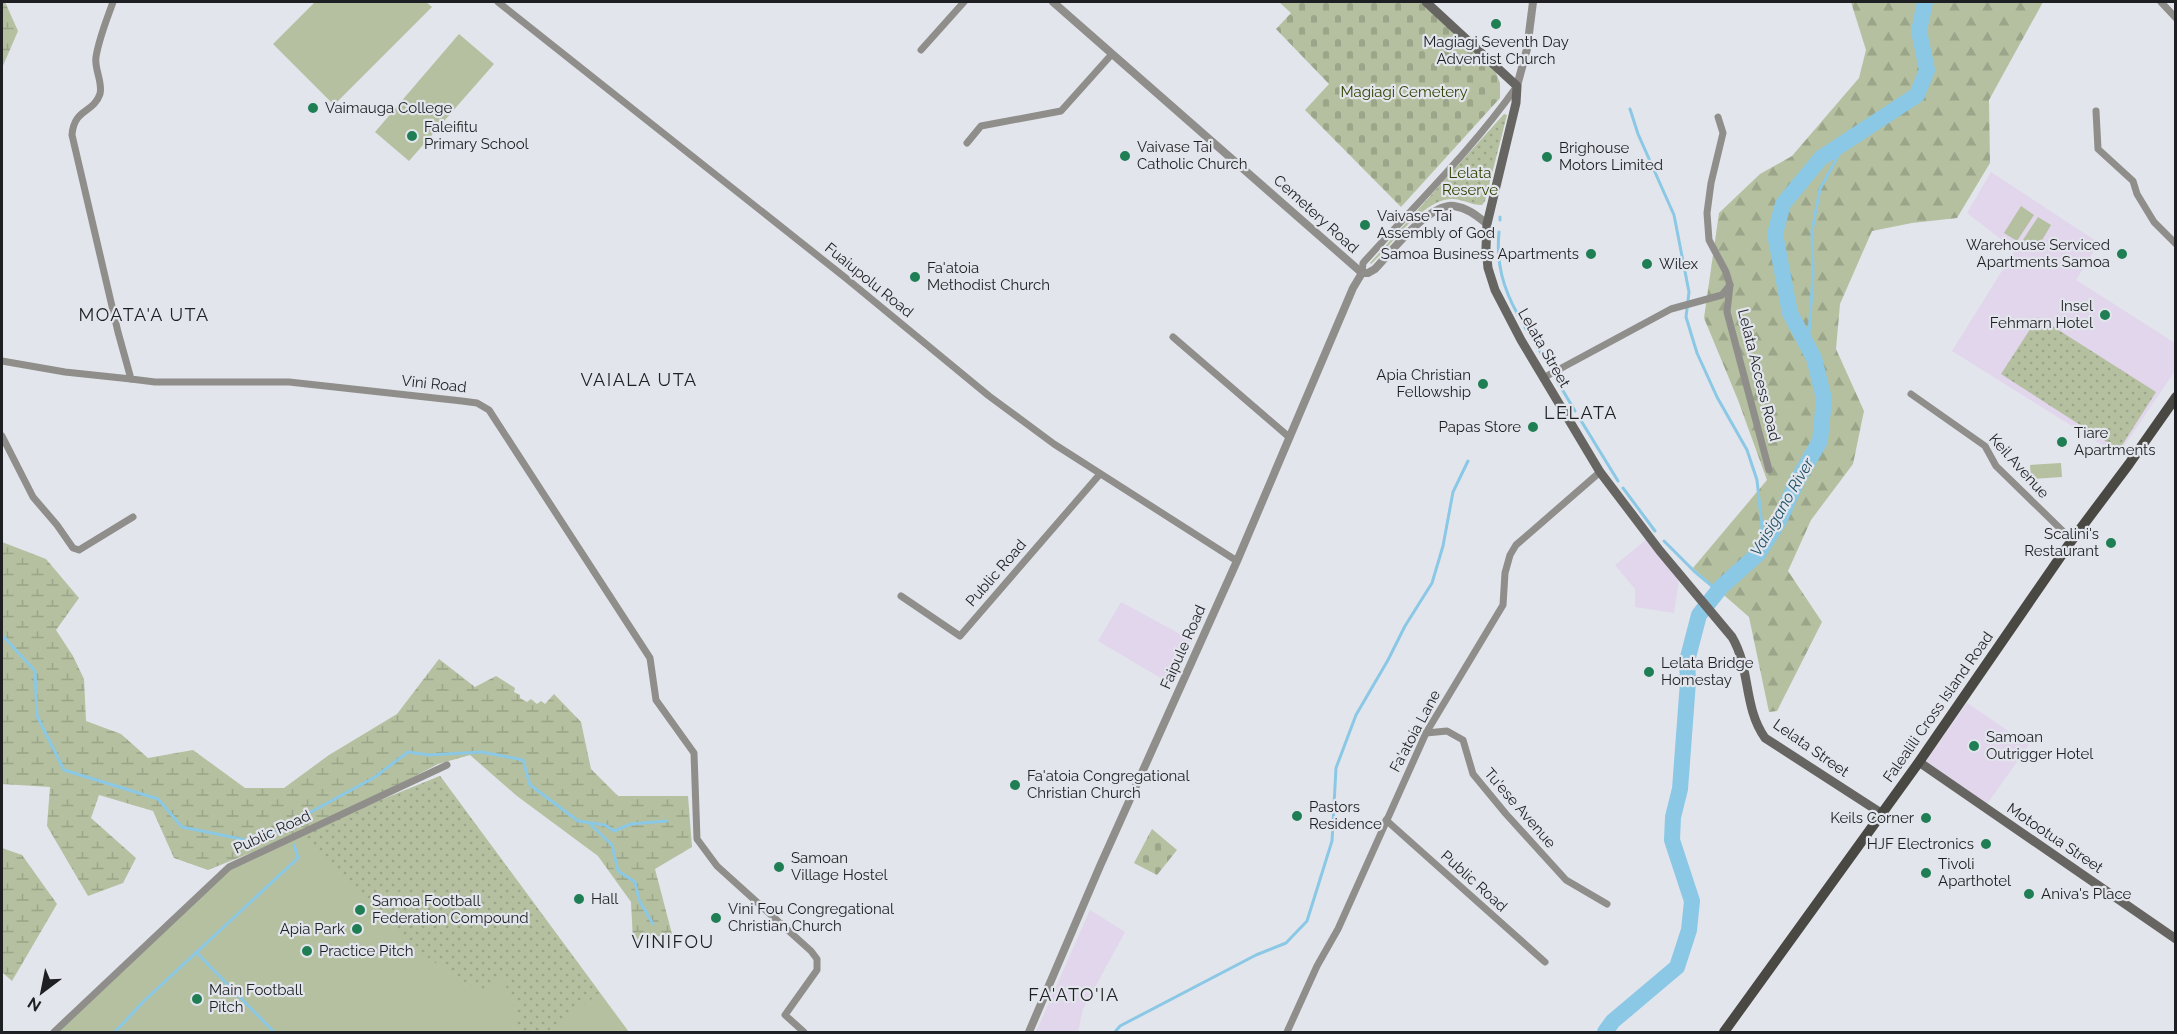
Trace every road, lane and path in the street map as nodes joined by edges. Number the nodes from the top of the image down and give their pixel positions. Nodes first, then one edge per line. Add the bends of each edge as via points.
1 (112, 2) edge
2 (498, 2) edge
3 (964, 2) edge
4 (1053, 2) edge
5 (1426, 2) edge
6 (1533, 2) edge
7 (2161, 2) edge
8 (2175, 18) edge
9 (921, 50) dead end
10 (1112, 54) junction
11 (1517, 86) junction
12 (2096, 111) dead end
13 (1718, 117) dead end
14 (967, 143) dead end
15 (1487, 224) junction
16 (2175, 244) edge
17 (1362, 273) junction
18 (1730, 285) junction
19 (1173, 337) dead end
20 (2, 361) edge
21 (1544, 378) junction
22 (131, 379) junction
23 (1911, 394) dead end
24 (2175, 397) edge
25 (2, 436) edge
26 (1289, 437) junction
27 (1769, 470) dead end
28 (1600, 472) junction
29 (1100, 474) junction
30 (133, 517) dead end
31 (2072, 540) junction
32 (1237, 561) junction
33 (901, 596) dead end
34 (1426, 733) junction
35 (1919, 762) junction
36 (447, 765) dead end
37 (1881, 813) junction
38 (1386, 820) junction
39 (1607, 904) dead end
40 (2175, 926) edge
41 (2172, 937) edge
42 (1545, 962) dead end
43 (54, 1032) edge
44 (804, 1032) edge
45 (1029, 1032) edge
46 (1287, 1032) edge
47 (1724, 1032) edge

1 - 22 street via 96,57 100,92 94,105 80,113 72,135
2 - 29 street, Fuaiupolu Road via 989,396
3 - 9 street
4 - 10 street, Cemetery Road
5 - 11 main road
6 - 11 street via 1527,50
7 - 8 street
10 - 14 street via 1060,111 981,126
10 - 17 street, Cemetery Road
11 - 15 main road, Lelata Street
11 - 17 street via 1474,141 1362,263
12 - 16 street via 2098,149 2133,181 2154,222
13 - 18 street, Lelata Access Road via 1723,133 1707,213 1709,240
15 - 17 street, Cemetery Road via 1463,208 1442,208 1407,234 1375,269
15 - 21 main road, Lelata Street via 1488,268 1495,290
17 - 26 street, Faipule Road
18 - 21 street, Lelata Access Road via 1722,295 1671,309
18 - 27 street, Lelata Access Road via 1727,312
19 - 26 street
20 - 22 street
21 - 28 main road, Lelata Street
22 - 44 street, Vini Road via 289,382 477,403 489,410 650,658 656,700 694,753 697,839 717,867 817,959 817,970 785,1015
23 - 31 street, Keil Avenue via 1985,446 1996,466
24 - 31 main road, Falealili Cross Island Road
25 - 30 street via 33,497 73,548 79,550
26 - 32 street, Faipule Road
28 - 34 street, Fa'atoia Lane via 1516,545 1505,573 1503,605
28 - 37 main road, Lelata Street via 1740,651 1750,707 1764,738
29 - 32 street, Fuaiupolu Road
29 - 33 street, Public Road via 960,636
31 - 35 main road, Falealili Cross Island Road
32 - 45 street, Faipule Road
34 - 38 street, Fa'atoia Lane
34 - 39 street, Tu'ese Avenue via 1447,731 1463,740 1473,774 1506,814 1566,880
35 - 37 main road, Falealili Cross Island Road
35 - 41 main road, Motootua Street
36 - 43 street, Public Road via 230,867
37 - 47 main road, Falealili Cross Island Road
38 - 42 street, Public Road
38 - 46 street, Fa'atoia Lane
40 - 41 street

